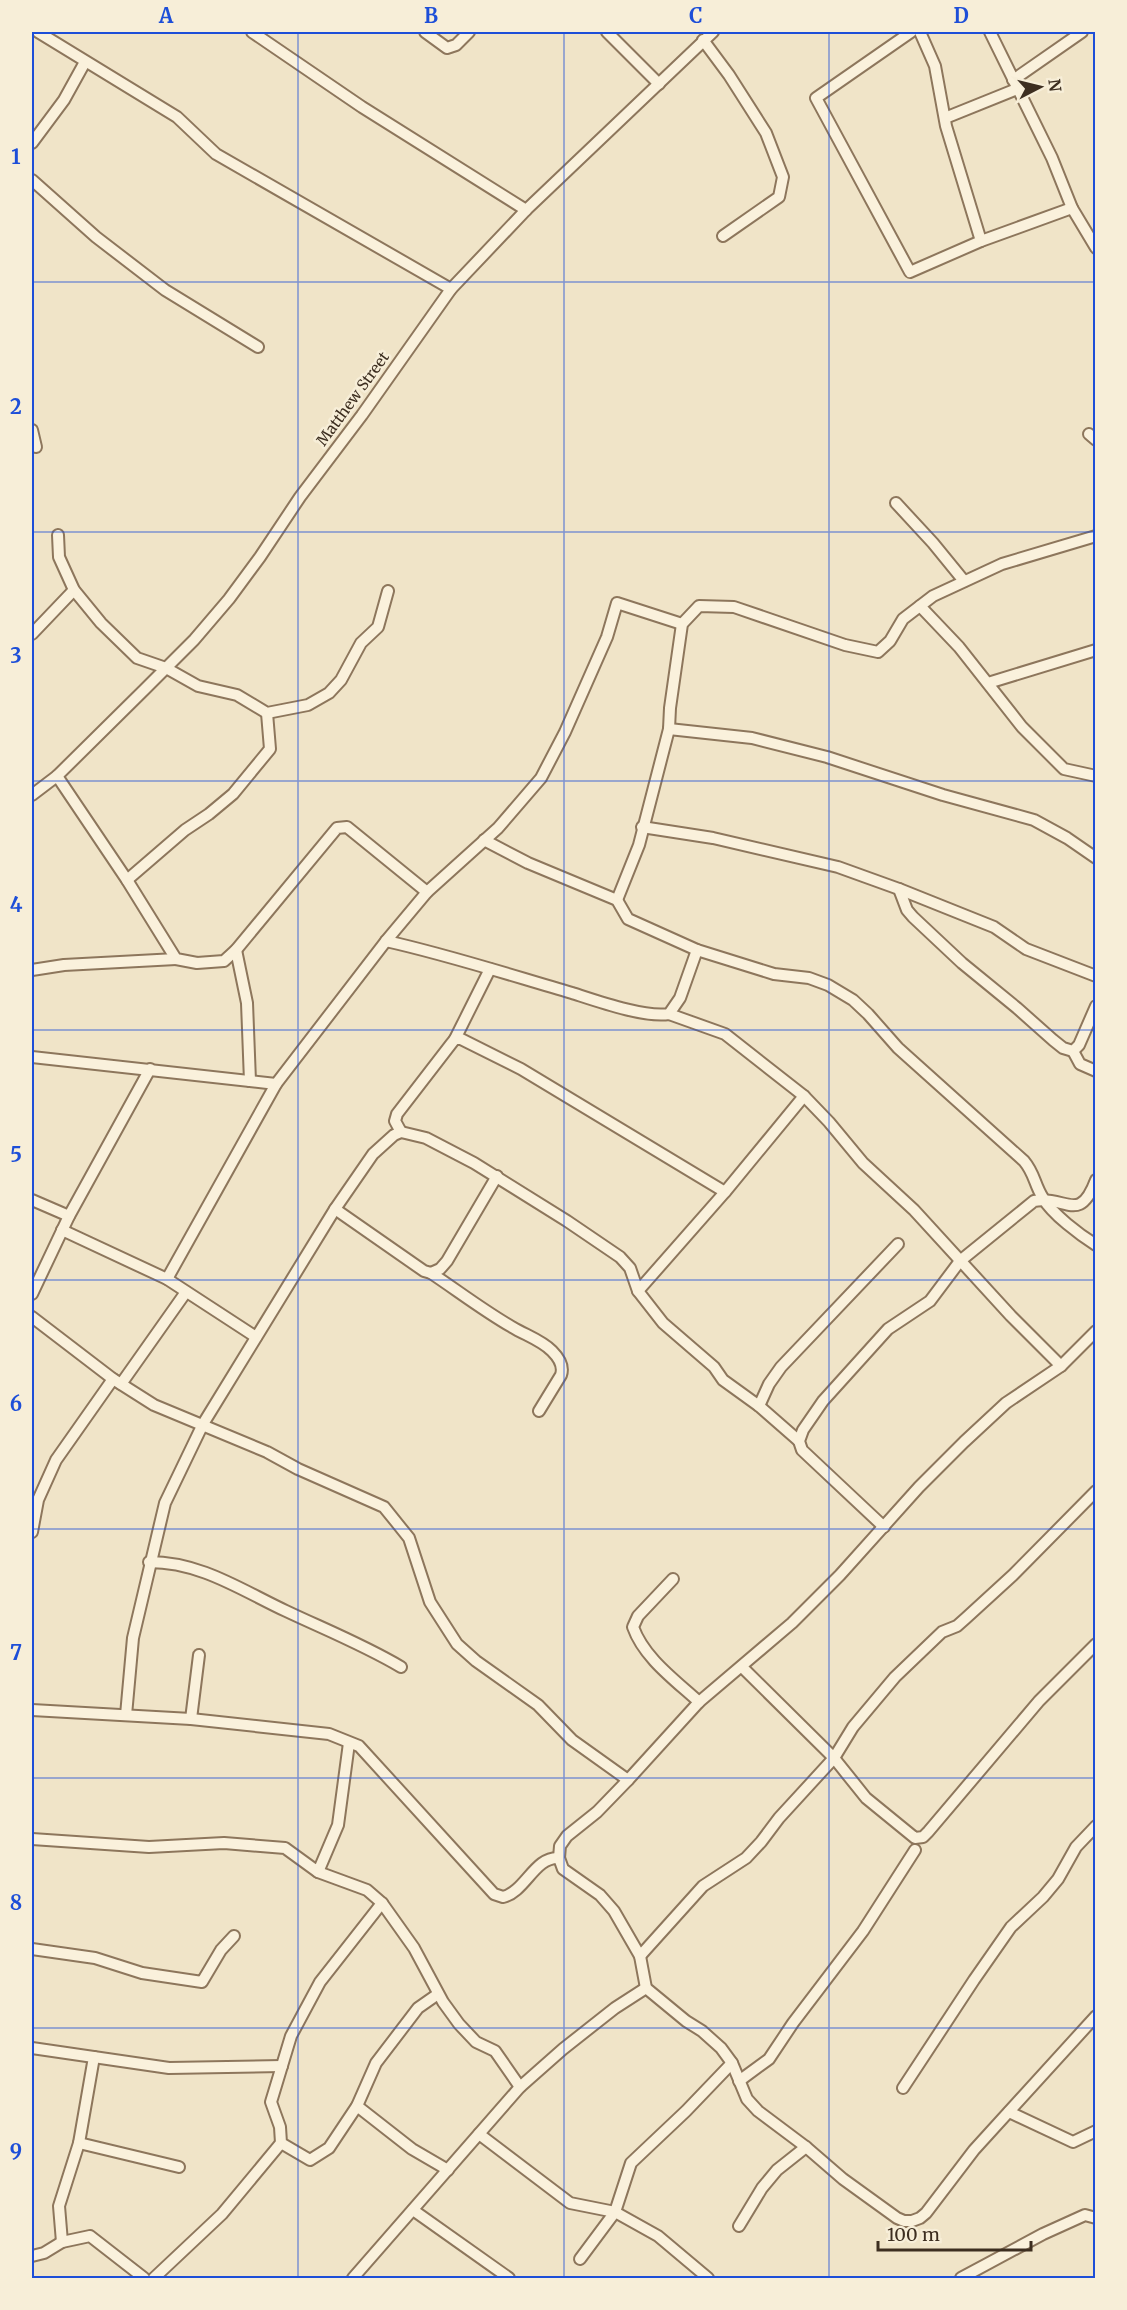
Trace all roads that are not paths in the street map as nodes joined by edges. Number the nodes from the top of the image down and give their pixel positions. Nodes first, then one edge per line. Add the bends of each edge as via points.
1 (38, 32) edge
2 (252, 32) edge
3 (425, 32) edge
4 (469, 32) edge
5 (607, 32) edge
6 (713, 32) edge
7 (911, 32) edge
8 (920, 32) edge
9 (990, 32) edge
10 (1082, 32) edge
11 (703, 40) junction
12 (85, 62) junction
13 (659, 84) junction
14 (1015, 85) junction
15 (945, 118) junction
16 (32, 143) edge
17 (32, 180) edge
18 (1072, 208) junction
19 (526, 210) junction
20 (723, 236) dead end
21 (981, 241) junction
22 (1095, 248) edge
23 (451, 289) junction
24 (258, 347) dead end
25 (32, 430) edge
26 (36, 447) dead end
27 (896, 503) dead end
28 (58, 535) dead end
29 (1095, 536) edge
30 (964, 581) junction
31 (75, 590) junction
32 (388, 591) dead end
33 (920, 606) junction
34 (682, 624) junction
35 (32, 634) edge
36 (1095, 650) edge
37 (166, 668) junction
38 (988, 683) junction
39 (267, 712) junction
40 (669, 729) junction
41 (57, 776) junction
42 (1095, 776) edge
43 (32, 795) edge
44 (642, 828) junction
45 (484, 840) junction
46 (1095, 858) edge
47 (127, 880) junction
48 (900, 889) junction
49 (427, 892) junction
50 (617, 900) junction
51 (386, 941) junction
52 (236, 950) junction
53 (697, 950) junction
54 (176, 959) junction
55 (490, 969) junction
56 (32, 970) edge
57 (1095, 976) edge
58 (1095, 1006) edge
59 (669, 1014) junction
60 (455, 1039) junction
61 (1072, 1051) junction
62 (32, 1057) edge
63 (150, 1069) junction
64 (1095, 1071) edge
65 (250, 1081) junction
66 (276, 1084) junction
67 (804, 1096) junction
68 (401, 1132) junction
69 (497, 1176) junction
70 (1095, 1180) edge
71 (725, 1192) junction
72 (1043, 1199) junction
73 (32, 1200) edge
74 (335, 1209) junction
75 (69, 1216) junction
76 (62, 1230) junction
77 (898, 1244) dead end
78 (1095, 1245) edge
79 (960, 1261) junction
80 (431, 1273) junction
81 (167, 1279) junction
82 (638, 1291) junction
83 (186, 1292) junction
84 (32, 1294) edge
85 (32, 1317) edge
86 (1095, 1331) edge
87 (256, 1337) junction
88 (1061, 1366) junction
89 (117, 1381) junction
90 (759, 1406) junction
91 (539, 1412) dead end
92 (203, 1425) junction
93 (799, 1441) junction
94 (1095, 1491) edge
95 (884, 1527) junction
96 (32, 1532) edge
97 (149, 1562) junction
98 (673, 1579) dead end
99 (1095, 1644) edge
100 (199, 1655) dead end
101 (742, 1666) junction
102 (401, 1667) dead end
103 (699, 1702) junction
104 (32, 1710) edge
105 (126, 1715) junction
106 (191, 1719) junction
107 (349, 1743) junction
108 (834, 1758) junction
109 (628, 1780) junction
110 (1095, 1826) edge
111 (32, 1839) edge
112 (915, 1850) dead end
113 (559, 1858) junction
114 (318, 1872) junction
115 (381, 1903) junction
116 (234, 1936) dead end
117 (32, 1949) edge
118 (640, 1956) junction
119 (646, 1988) junction
120 (438, 1994) junction
121 (1095, 2016) edge
122 (32, 2048) edge
123 (94, 2057) junction
124 (732, 2063) junction
125 (282, 2066) junction
126 (739, 2081) junction
127 (520, 2087) junction
128 (903, 2088) dead end
129 (357, 2106) junction
130 (1009, 2112) junction
131 (1095, 2130) edge
132 (479, 2134) junction
133 (79, 2143) junction
134 (281, 2143) junction
135 (806, 2147) junction
136 (179, 2167) dead end
137 (448, 2170) junction
138 (413, 2210) junction
139 (615, 2212) junction
140 (1095, 2218) edge
141 (739, 2226) dead end
142 (62, 2242) junction
143 (32, 2256) edge
144 (580, 2259) dead end
145 (360, 2276) edge
146 (144, 2278) edge
147 (154, 2278) edge
148 (509, 2278) edge
149 (708, 2278) edge
150 (962, 2278) edge

1 - 12 street
2 - 19 street via 362,108
3 - 4 street via 447,48
5 - 13 street
6 - 11 street, Matthew Street
7 - 21 street via 816,98 910,272
8 - 15 street via 935,66
9 - 14 street
10 - 14 street
11 - 13 street, Matthew Street
11 - 20 street via 766,133 783,177 779,196
12 - 16 street via 64,100
12 - 23 street via 177,117 216,154
13 - 19 street, Matthew Street
14 - 15 street
14 - 18 street
15 - 21 street
17 - 24 street via 96,237 165,290
18 - 21 street
18 - 22 street
19 - 23 street, Matthew Street
23 - 37 street, Matthew Street via 229,599
25 - 26 street
27 - 30 street
28 - 31 street via 58,557
29 - 30 street via 1002,564
30 - 33 street
31 - 35 street
31 - 37 street via 101,623 137,658
32 - 39 street via 378,627 361,643 341,680 329,693 308,705
33 - 34 street via 903,620 878,652 834,642 734,607 699,606
33 - 38 street
34 - 40 street
34 - 45 street via 616,603 607,637 542,778
36 - 38 street
37 - 39 street via 198,686 237,695
37 - 41 street, Matthew Street
38 - 42 street via 1022,727 1064,769
39 - 47 street via 270,749 233,794
40 - 44 street
40 - 46 street via 752,738 827,757 1034,820
41 - 43 street, Matthew Street
41 - 47 street
44 - 48 street via 713,838 838,867
44 - 50 street
45 - 49 street
45 - 50 street via 537,868
47 - 54 street
48 - 57 street via 994,927 1026,949
48 - 61 street via 913,917 1053,1040
49 - 51 street
49 - 52 street via 347,827 337,828
50 - 53 street via 628,919
51 - 55 street
51 - 66 street
52 - 54 street via 224,961 197,963
52 - 65 street via 247,1003
53 - 59 street via 680,998
53 - 72 street via 765,972 809,978 854,1000 898,1048 1024,1161 1032,1170
54 - 56 street
55 - 59 street via 628,1009 658,1016
55 - 60 street
58 - 61 street via 1079,1045
59 - 67 street via 725,1034
60 - 68 street via 397,1114 395,1121
60 - 71 street via 521,1069
61 - 64 street via 1080,1064
62 - 63 street
63 - 65 street
63 - 75 street
65 - 66 street
66 - 81 street
67 - 71 street
67 - 79 street via 863,1163 914,1210
68 - 69 street via 426,1138
68 - 74 street via 373,1154
69 - 80 street via 447,1261
69 - 82 street via 620,1257 630,1268
70 - 72 street via 1081,1204
71 - 82 street
72 - 78 street
72 - 79 street via 1034,1201
73 - 75 street
74 - 80 street
74 - 87 street
75 - 76 street
76 - 81 street
76 - 84 street
77 - 90 street via 781,1367
79 - 88 street
79 - 93 street via 930,1300 888,1329 823,1401 802,1430
80 - 91 street via 552,1351 563,1368
81 - 83 street
82 - 90 street via 663,1323 714,1367 723,1380
83 - 87 street
83 - 89 street
85 - 89 street
86 - 88 street
87 - 92 street
88 - 95 street via 1006,1403 919,1487
89 - 92 street via 154,1405
89 - 96 street via 56,1460 38,1500
90 - 93 street
92 - 97 street via 165,1503
92 - 109 street via 384,1507 409,1538 430,1602 457,1644 538,1705 572,1740
93 - 95 street via 802,1450
94 - 108 street via 1013,1575 957,1626 942,1632 895,1677 853,1727
95 - 101 street via 792,1623
97 - 102 street via 169,1562 216,1576
97 - 105 street via 133,1638
98 - 103 street via 638,1616 633,1627 637,1640 656,1663
99 - 108 street via 1039,1701 923,1837 915,1838 866,1798
100 - 106 street
101 - 103 street
101 - 108 street
103 - 109 street
104 - 105 street
105 - 106 street
106 - 107 street via 329,1734
107 - 113 street via 359,1746 494,1894 503,1897 516,1891 543,1862
107 - 114 street via 338,1825
108 - 118 street via 746,1858 703,1886
109 - 113 street via 567,1836 560,1846
110 - 128 street via 1076,1847 1051,1888 1011,1927
111 - 114 street via 148,1847 224,1844 285,1848
112 - 126 street via 864,1930 769,2059
113 - 118 street via 563,1869 600,1895 614,1911
114 - 115 street via 367,1890
115 - 120 street via 414,1948
115 - 125 street via 320,1982 291,2036
116 - 117 street via 202,1982 142,1973 95,1958
118 - 119 street
119 - 124 street via 702,2031
119 - 127 street via 615,2008
120 - 127 street via 476,2042 495,2051
120 - 129 street via 418,2008 376,2063
121 - 130 street
122 - 123 street
123 - 125 street via 169,2068
123 - 133 street
124 - 126 street
124 - 139 street via 631,2163
125 - 134 street via 272,2102
126 - 135 street via 758,2111
127 - 132 street
129 - 134 street via 329,2148 310,2160
129 - 137 street via 412,2149
130 - 131 street via 1073,2142
130 - 135 street via 974,2150 927,2213 912,2221 904,2221 884,2209
132 - 137 street
132 - 139 street via 570,2203
133 - 136 street
133 - 142 street via 59,2206
134 - 147 street via 222,2214
135 - 141 street via 777,2170
137 - 138 street
138 - 145 street
138 - 148 street
139 - 144 street
139 - 149 street via 658,2236
140 - 150 street via 1085,2216 1042,2234
142 - 143 street
142 - 146 street via 90,2236

